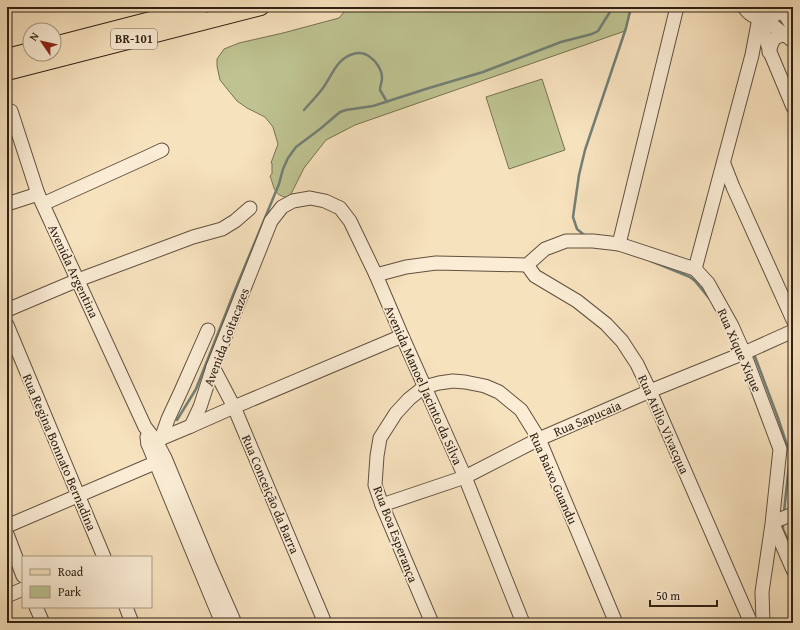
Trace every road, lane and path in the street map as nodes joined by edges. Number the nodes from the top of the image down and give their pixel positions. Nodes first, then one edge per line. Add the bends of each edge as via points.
1 (201, 7) edge
2 (261, 7) edge
3 (677, 7) edge
4 (744, 7) edge
5 (781, 8) edge
6 (760, 18) junction
7 (790, 35) edge
8 (62, 43) edge
9 (770, 52) junction
10 (22, 53) edge
11 (752, 55) junction
12 (7, 57) edge
13 (7, 72) edge
14 (793, 107) edge
15 (9, 112) edge
16 (162, 150) dead end
17 (724, 164) junction
18 (733, 187) junction
19 (717, 188) junction
20 (41, 199) junction
21 (7, 204) edge
22 (282, 207) joint
23 (250, 208) dead end
24 (619, 244) junction
25 (527, 265) junction
26 (695, 269) junction
27 (376, 275) junction
28 (78, 280) junction
29 (7, 310) edge
30 (793, 320) edge
31 (7, 325) edge
32 (208, 330) dead end
33 (793, 331) edge
34 (402, 336) junction
35 (744, 352) junction
36 (213, 367) junction
37 (424, 387) junction
38 (650, 391) junction
39 (234, 407) junction
40 (191, 426) junction
41 (539, 439) junction
42 (155, 441) junction
43 (161, 461) junction
44 (465, 477) junction
45 (79, 496) junction
46 (382, 505) junction
47 (793, 514) edge
48 (773, 523) junction
49 (7, 526) edge
50 (7, 534) edge
51 (104, 556) edge
52 (793, 570) edge
53 (22, 573) edge
54 (22, 589) edge
55 (7, 596) edge
56 (36, 608) edge
57 (126, 608) edge
58 (43, 623) edge
59 (132, 623) edge
60 (222, 623) edge
61 (236, 623) edge
62 (325, 623) edge
63 (432, 623) edge
64 (523, 623) edge
65 (616, 623) edge
66 (751, 623) edge
67 (763, 623) edge

1 - 8 main road, BR-101
2 - 13 main road, BR-101
3 - 24 street
4 - 6 street via 750,14
5 - 6 street via 775,15
5 - 7 street
6 - 7 street
6 - 9 street
6 - 11 street
7 - 9 street via 774,38
9 - 11 street via 758,50
9 - 14 street
10 - 12 main road
11 - 17 street
15 - 20 street, Avenida Argentina
16 - 20 street
17 - 18 street
17 - 19 street
18 - 19 street
18 - 30 street
19 - 26 street
20 - 21 street
20 - 28 street, Avenida Argentina
22 - 27 street, Avenida Manoel Jacinto da Silva via 293,201 310,198 340,208 350,220
22 - 36 street, Avenida Goitacazes via 271,221
23 - 28 street via 222,230 193,237
24 - 25 street, Rua Xique Xique via 566,241 545,249
24 - 26 street, Rua Xique Xique
25 - 27 street via 436,262
25 - 38 street, Rua Atilio Vivacqua via 535,276 577,301 606,324 626,347
26 - 35 street, Rua Xique Xique via 708,283
27 - 34 street, Avenida Manoel Jacinto da Silva
28 - 29 street
28 - 42 street, Avenida Argentina via 145,427
31 - 45 street, Rua Regina Bonnato Bernadina
32 - 42 street via 168,419
33 - 35 street, Rua Sapucaia
34 - 37 street, Avenida Manoel Jacinto da Silva
34 - 39 street
35 - 38 street, Rua Sapucaia
35 - 48 street, Rua Xique Xique via 780,449
36 - 39 street, Rua Conceição da Barra
36 - 40 street, Avenida Goitacazes
37 - 41 street, Rua Baixo Guandu via 439,383 465,382 499,392 520,410
37 - 44 street, Avenida Manoel Jacinto da Silva
37 - 46 street, Rua Boa Esperança via 396,413 380,438 375,485
38 - 41 street, Rua Sapucaia
38 - 66 street, Rua Atilio Vivacqua
39 - 40 street
39 - 62 street, Rua Conceição da Barra
40 - 42 street
41 - 44 street, Rua Sapucaia
41 - 65 street, Rua Baixo Guandu
42 - 43 street, Avenida Argentina
43 - 45 street
43 - 60 street, Avenida Argentina
43 - 61 street, Avenida Argentina
44 - 46 street, Rua Sapucaia
44 - 64 street, Avenida Manoel Jacinto da Silva
45 - 49 street
45 - 51 street, Rua Regina Bonnato Bernadina
46 - 63 street, Rua Boa Esperança
47 - 48 street
48 - 52 street
48 - 67 street, Rua Xique Xique via 762,592
50 - 53 street
54 - 55 street
56 - 58 street
57 - 59 street

